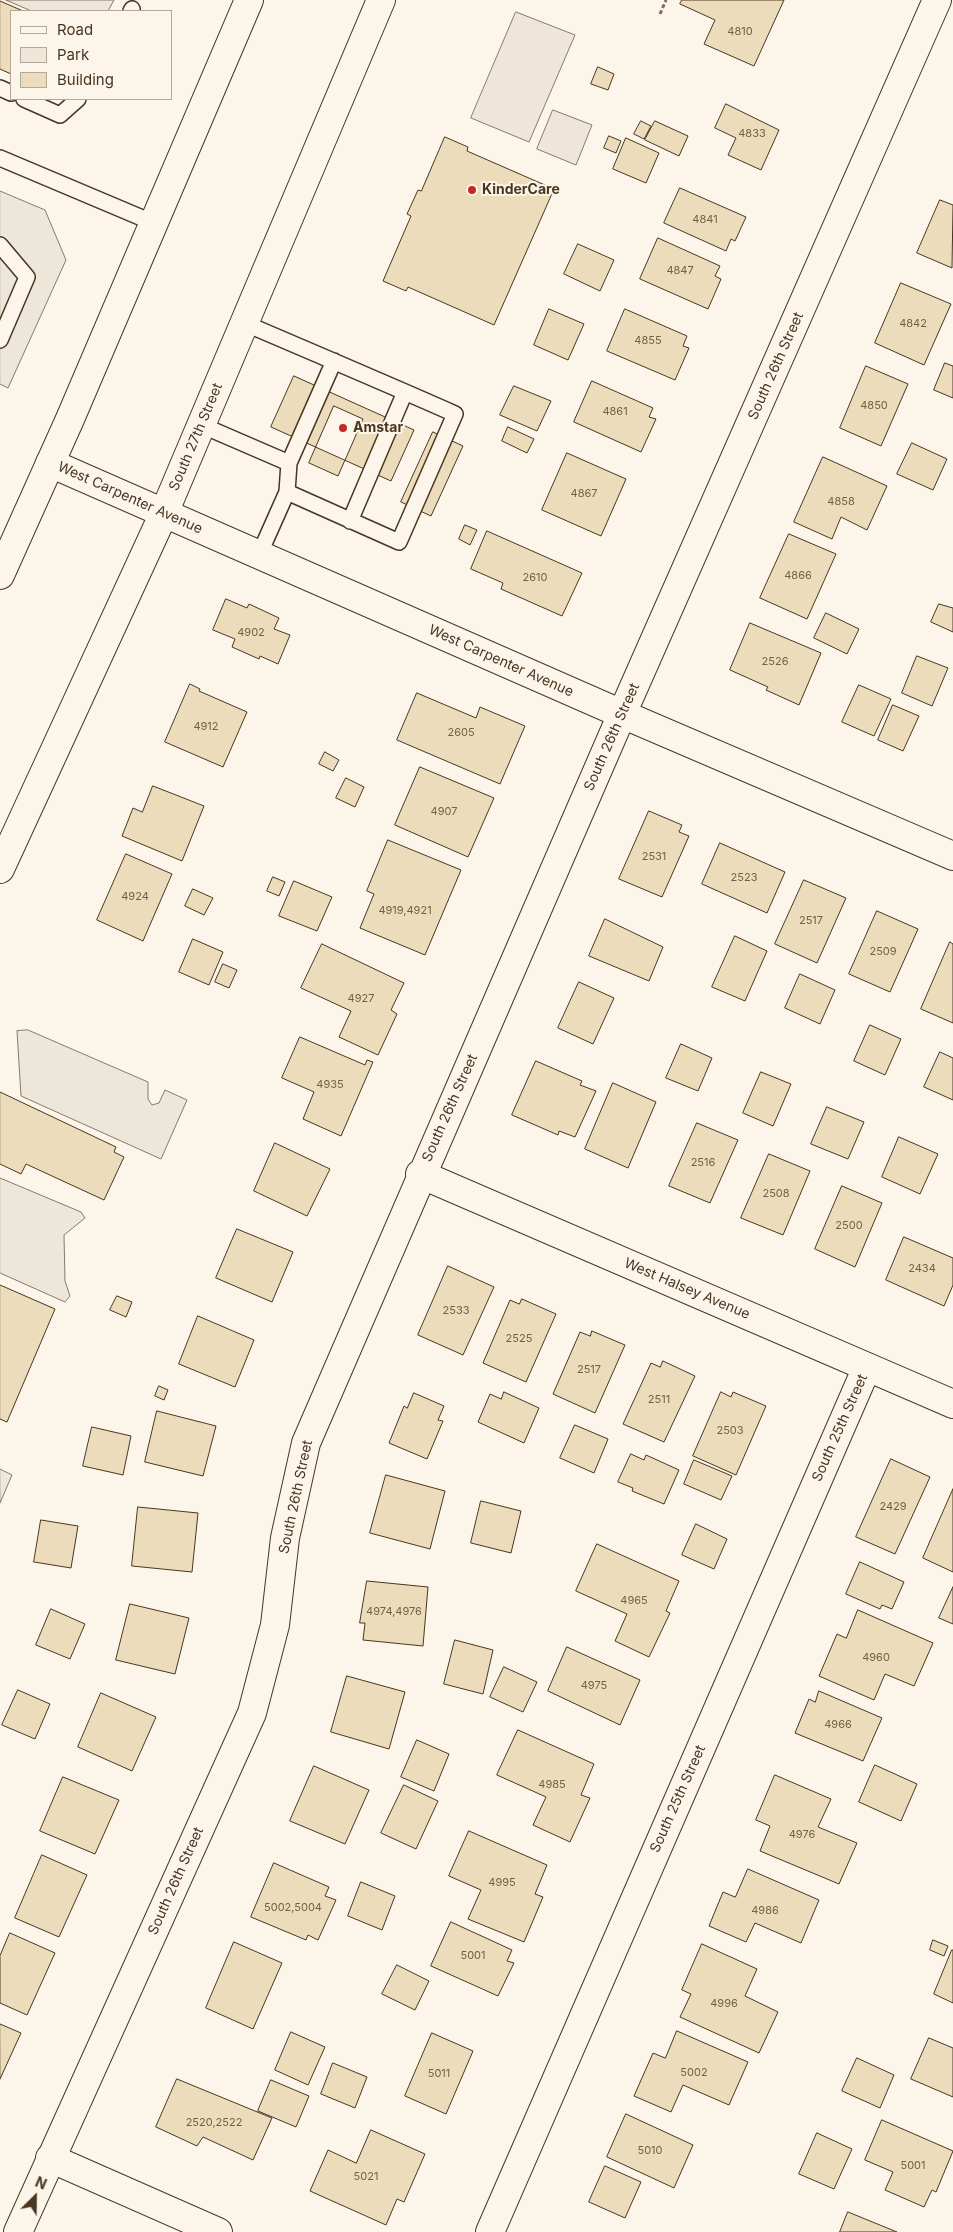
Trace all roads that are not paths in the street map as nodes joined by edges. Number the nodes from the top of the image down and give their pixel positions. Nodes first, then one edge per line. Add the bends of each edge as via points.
1 (249, 0) edge
2 (381, 0) edge
3 (937, 0) edge
4 (26, 100) edge
5 (77, 100) edge
6 (0, 158) edge
7 (154, 223) junction
8 (0, 245) edge
9 (244, 323) junction
10 (0, 340) edge
11 (334, 361) junction
12 (405, 392) junction
13 (201, 425) junction
14 (289, 463) junction
15 (50, 464) junction
16 (287, 492) junction
17 (164, 513) junction
18 (350, 520) junction
19 (259, 555) junction
20 (0, 576) edge
21 (622, 714) junction
22 (953, 856) edge
23 (0, 869) edge
24 (420, 1174) junction
25 (867, 1367) junction
26 (953, 1404) edge
27 (50, 2158) junction
28 (18, 2232) edge
29 (218, 2232) edge
30 (490, 2232) edge

1 - 7 street
2 - 9 street, South 27th Street
3 - 21 street, South 26th Street
4 - 5 lane via 60,115
6 - 7 lane
7 - 15 street
8 - 10 lane via 27,277
9 - 11 lane
9 - 13 street, South 27th Street
11 - 12 lane
11 - 14 lane
12 - 18 lane
12 - 18 lane via 455,414 400,542
13 - 14 lane
13 - 17 street, South 27th Street
14 - 16 lane
15 - 17 street, West Carpenter Avenue
15 - 20 street
16 - 18 lane
16 - 19 lane
17 - 19 street, West Carpenter Avenue
17 - 23 street, South 27th Street
19 - 21 street, West Carpenter Avenue
21 - 22 street, West Carpenter Avenue
21 - 24 street, South 26th Street
24 - 25 street, West Halsey Avenue
24 - 27 street, South 26th Street via 306,1443 284,1538 275,1625 252,1713
25 - 26 street, West Halsey Avenue
25 - 30 street, South 25th Street
27 - 28 street, South 26th Street
27 - 29 street

